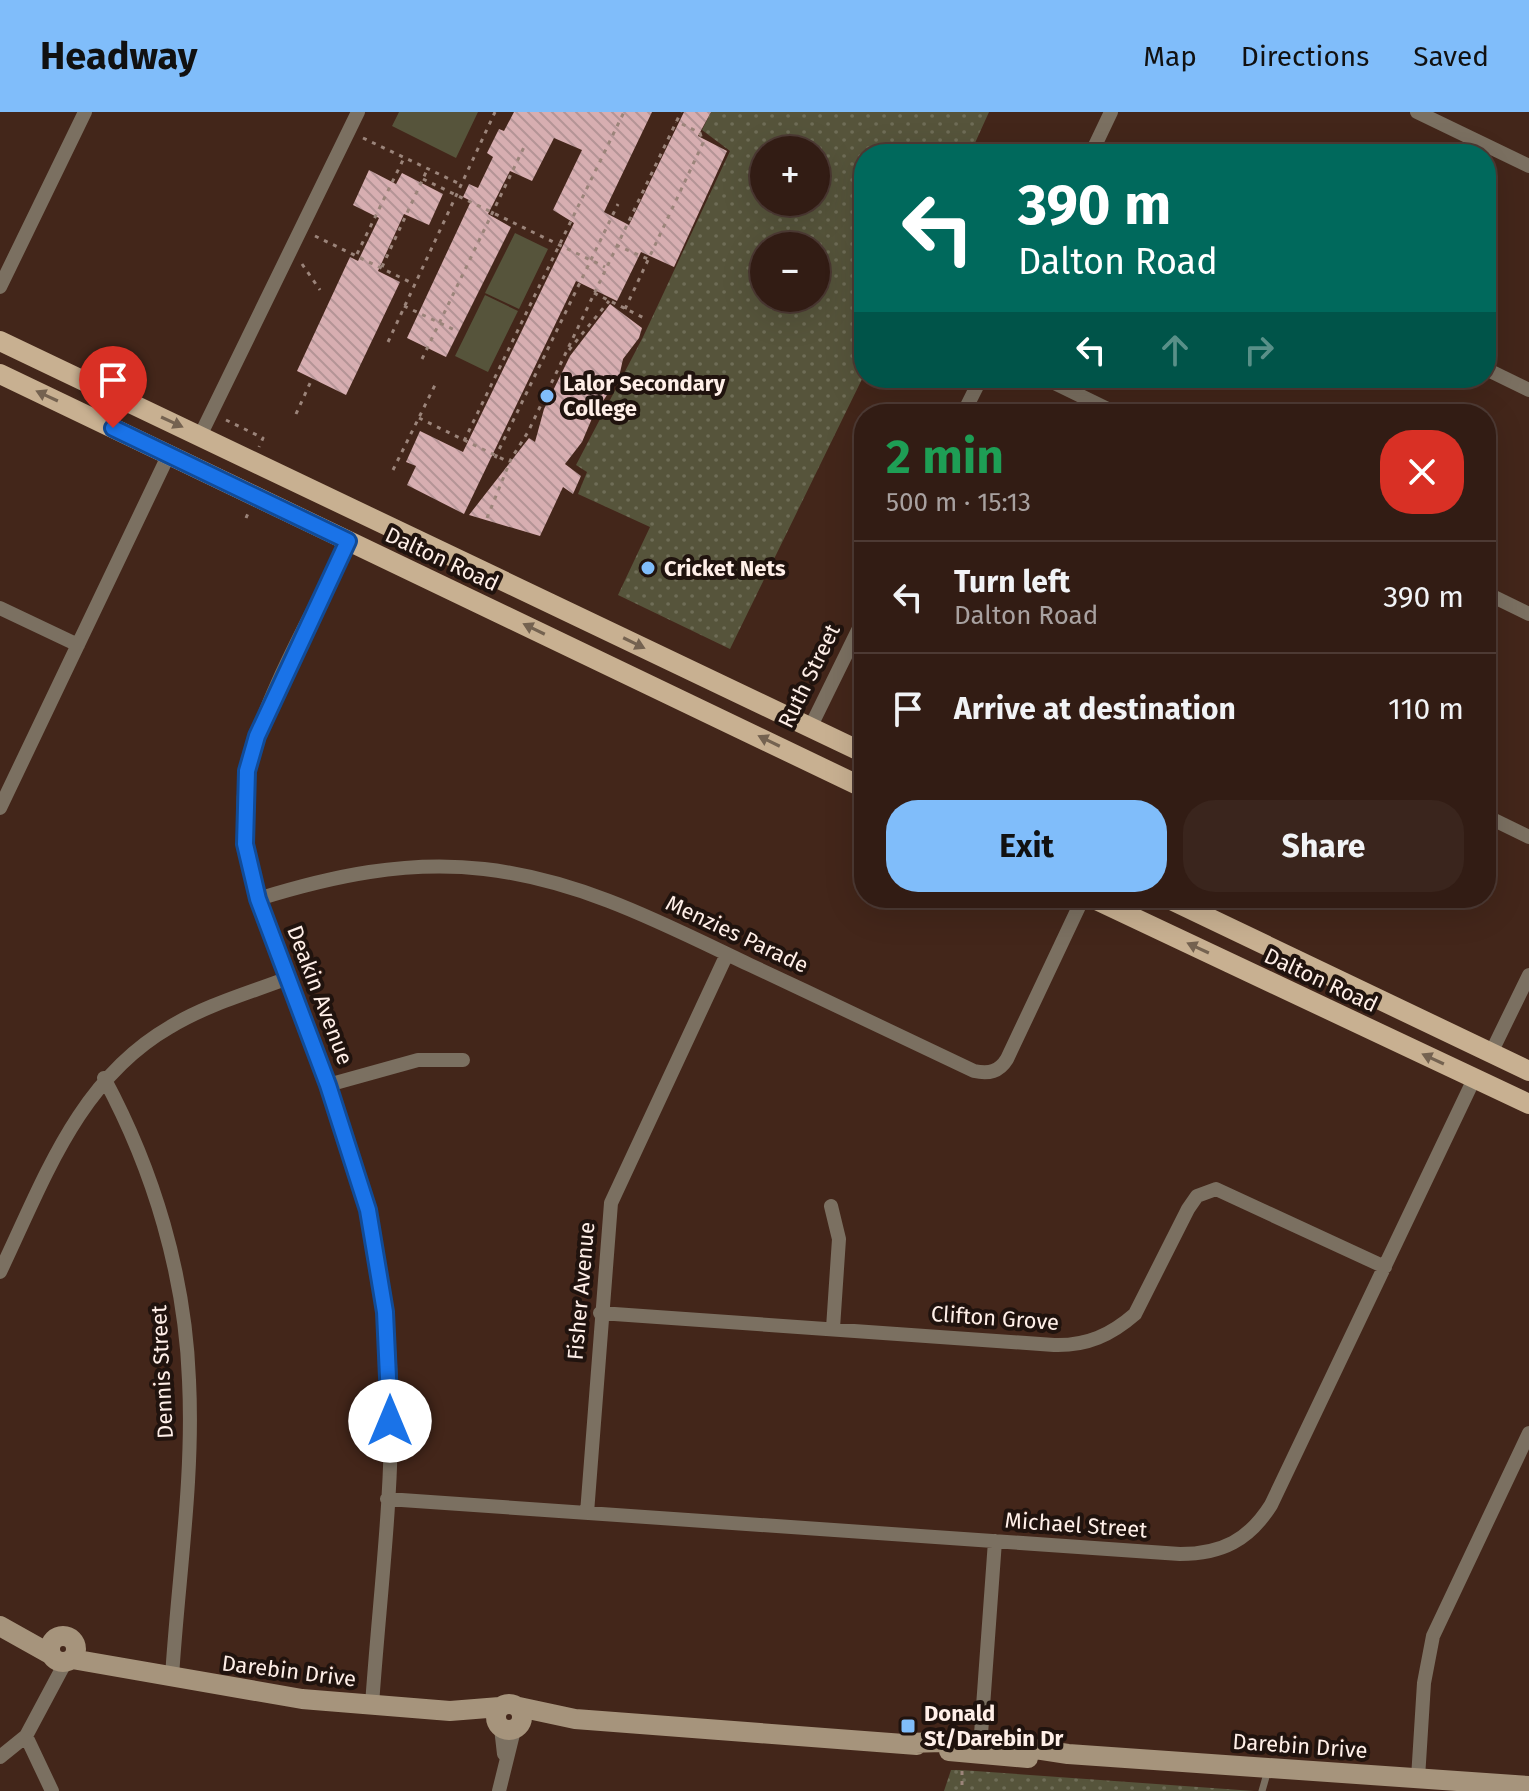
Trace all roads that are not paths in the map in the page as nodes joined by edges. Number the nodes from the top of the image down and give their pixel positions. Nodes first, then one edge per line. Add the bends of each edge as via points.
1 (85, 112) edge
2 (358, 112) edge
3 (1111, 112) edge
4 (1417, 112) edge
5 (1096, 144) edge
6 (1483, 144) edge
7 (1496, 150) edge
8 (1529, 166) edge
9 (0, 287) edge
10 (0, 341) edge
11 (0, 374) edge
12 (1496, 374) edge
13 (1065, 388) edge
14 (1529, 390) edge
15 (1097, 404) edge
16 (200, 436) junction
17 (169, 454) junction
18 (362, 514) junction
19 (348, 541) junction
20 (1496, 598) edge
21 (0, 608) edge
22 (1529, 614) edge
23 (854, 638) edge
24 (78, 645) junction
25 (810, 728) junction
26 (854, 748) edge
27 (797, 755) junction
28 (854, 783) edge
29 (0, 808) edge
30 (1496, 821) edge
31 (1529, 837) edge
32 (258, 899) junction
33 (1078, 908) edge
34 (1113, 908) edge
35 (1188, 908) edge
36 (727, 954) junction
37 (1529, 975) edge
38 (288, 978) junction
39 (1491, 1053) junction
40 (463, 1060) dead end
41 (1529, 1071) edge
42 (104, 1078) junction
43 (1474, 1079) junction
44 (328, 1085) junction
45 (1529, 1104) edge
46 (831, 1206) dead end
47 (1385, 1267) junction
48 (0, 1272) edge
49 (600, 1313) junction
50 (833, 1328) junction
51 (1529, 1433) edge
52 (387, 1499) junction
53 (587, 1513) junction
54 (995, 1541) junction
55 (2, 1627) edge
56 (61, 1652) junction
57 (172, 1677) junction
58 (372, 1705) junction
59 (509, 1720) junction
60 (26, 1736) junction
61 (980, 1748) junction
62 (0, 1757) edge
63 (1268, 1768) junction
64 (1418, 1778) junction
65 (1529, 1786) edge
66 (52, 1791) edge
67 (499, 1791) edge
68 (1262, 1791) edge

1 - 9 street
2 - 16 street
3 - 5 street
4 - 6 street
7 - 8 street
10 -> 16 main road, Dalton Road
17 -> 11 main road, Dalton Road
12 - 14 street
13 - 15 street
16 - 18 main road, Dalton Road
17 - 19 main road, Dalton Road
17 - 24 street
18 - 19 main road, Deakin Avenue
18 -> 25 main road, Dalton Road
27 -> 19 main road, Dalton Road
19 - 32 street, Deakin Avenue via 267,711 247,771 245,844
20 - 22 street
21 - 24 street
23 - 25 street, Ruth Street
24 - 29 street
25 - 26 main road, Dalton Road
25 - 27 main road, Ruth Street
27 - 28 main road, Dalton Road
30 - 31 street
32 - 36 street, Menzies Parade via 316,881 393,868 483,869 605,897
32 - 38 street, Deakin Avenue
33 - 36 street, Menzies Parade via 1007,1059 986,1073
43 -> 34 main road, Dalton Road
35 - 39 main road, Dalton Road
36 - 49 street, Fisher Avenue via 618,1181 607,1224
37 - 39 street
38 - 42 street via 172,1025
38 - 44 street, Deakin Avenue
39 - 41 main road, Dalton Road
40 - 44 street via 418,1060
42 - 48 street via 71,1125
42 - 57 street, Dennis Street via 122,1110 157,1204 174,1262 187,1339 189,1433
43 - 45 main road, Dalton Road
43 - 47 street, Michael Street
44 - 52 street, Deakin Avenue via 368,1210 385,1312 391,1395
46 - 50 street via 839,1239
47 - 50 street, Clifton Grove via 1216,1189 1197,1196 1188,1209 1135,1314 1097,1339 1054,1345
47 - 54 street, Michael Street via 1271,1505 1242,1539 1198,1554
49 - 50 street, Clifton Grove
49 - 53 street, Fisher Avenue
51 - 64 street via 1433,1636 1424,1683
52 - 53 street, Michael Street
52 - 58 street, Deakin Avenue
53 - 54 street, Michael Street
54 - 61 street
55 - 56 street, Darebin Drive
56 - 57 street, Darebin Drive
56 - 60 street
57 - 58 street, Darebin Drive
58 - 59 street, Darebin Drive
59 - 61 street, Darebin Drive via 575,1719
59 - 67 street
60 - 62 street
60 - 66 street
61 - 63 street, Darebin Drive via 1040,1758 1068,1754
63 - 64 street, Darebin Drive
63 - 68 lane
64 - 65 street, Darebin Drive

